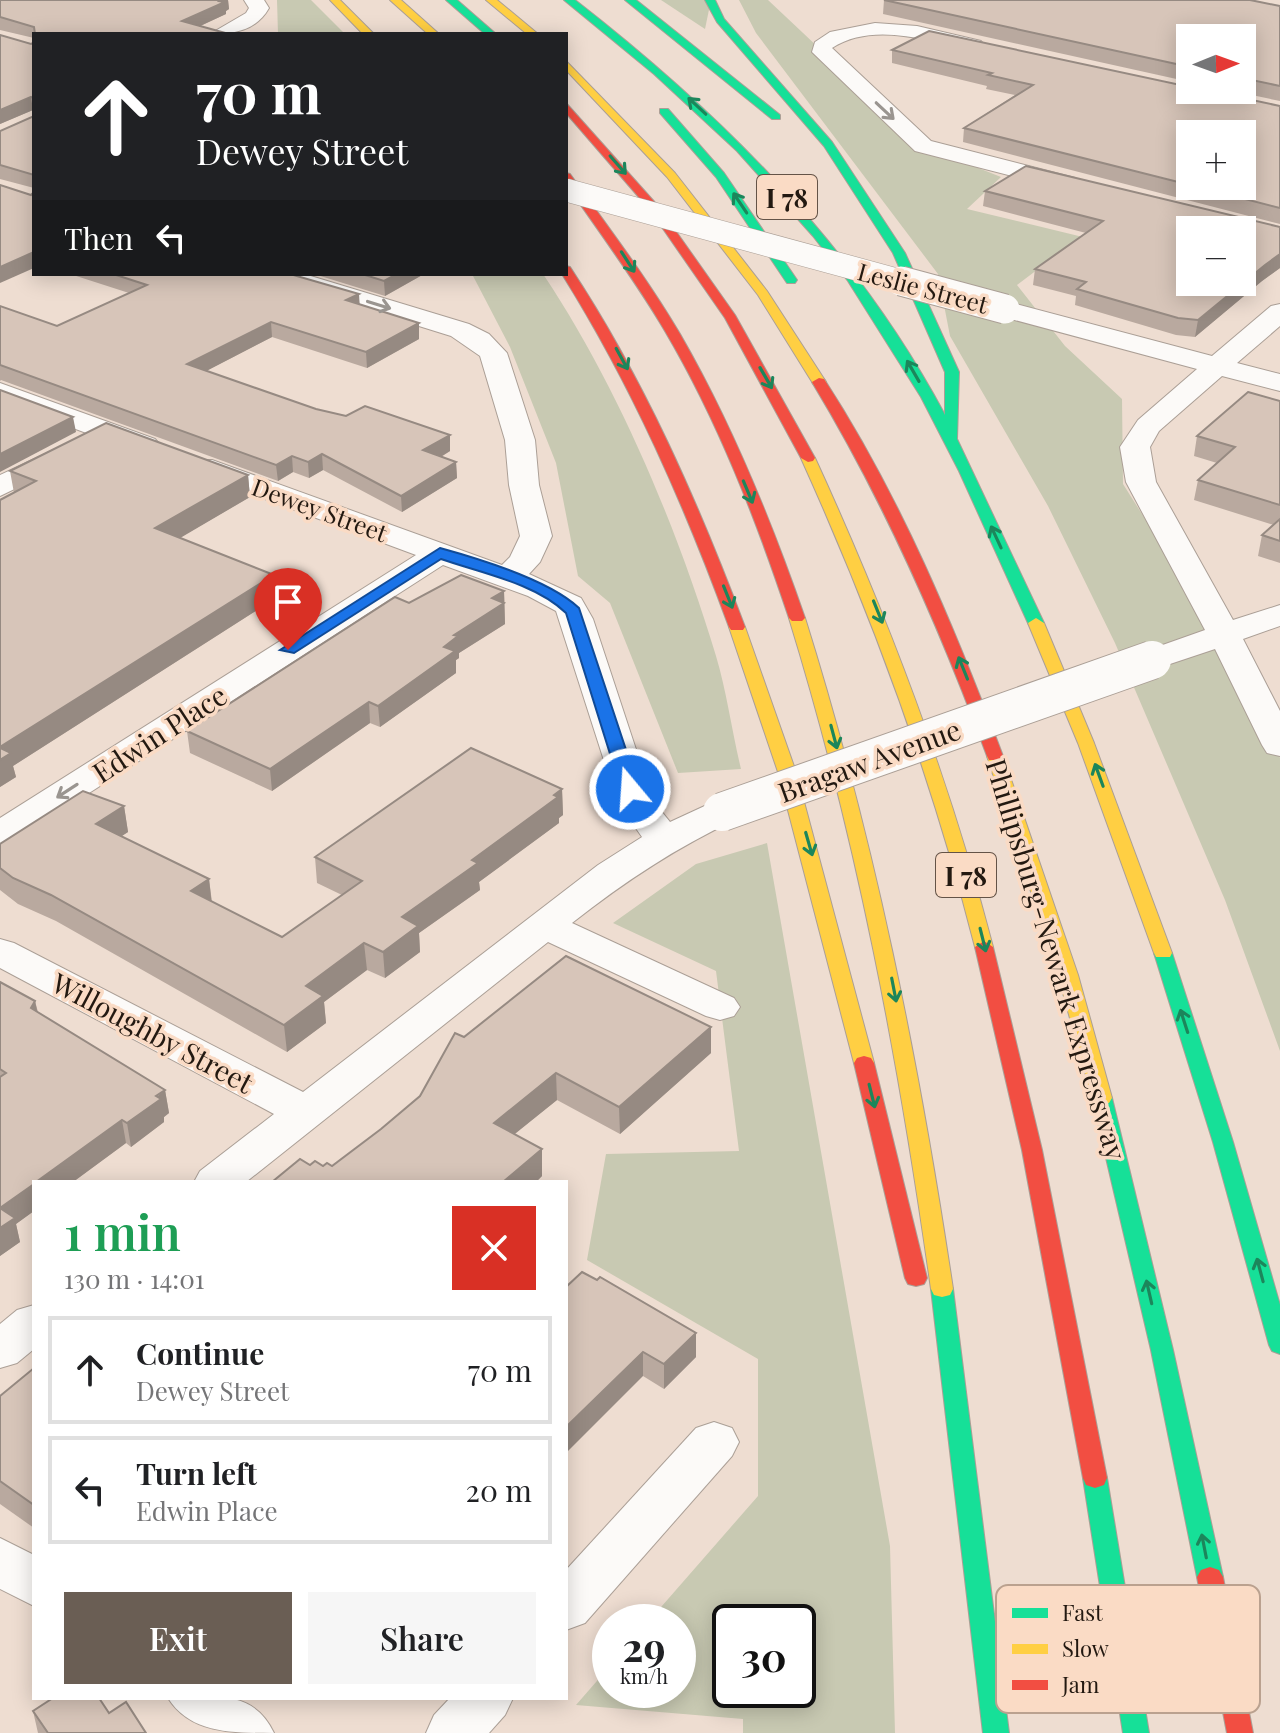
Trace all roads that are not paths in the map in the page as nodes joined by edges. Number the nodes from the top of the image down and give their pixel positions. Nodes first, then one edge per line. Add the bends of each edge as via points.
1 (335, 0) edge
2 (395, 0) edge
3 (451, 0) edge
4 (491, 0) edge
5 (569, 0) edge
6 (630, 0) edge
7 (710, 0) edge
8 (256, 2) edge
9 (224, 32) edge
10 (367, 32) edge
11 (432, 32) edge
12 (489, 32) edge
13 (531, 32) edge
14 (990, 49) edge
15 (568, 66) edge
16 (649, 96) dead end
17 (568, 108) edge
18 (568, 179) edge
19 (1083, 186) edge
20 (568, 191) edge
21 (888, 234) junction
22 (568, 273) edge
23 (284, 276) edge
24 (798, 291) dead end
25 (1280, 312) edge
26 (1215, 366) junction
27 (1280, 383) edge
28 (0, 391) edge
29 (862, 416) dead end
30 (107, 431) junction
31 (951, 440) junction
32 (0, 487) edge
33 (440, 553) junction
34 (506, 577) junction
35 (934, 599) junction
36 (1280, 615) edge
37 (1224, 634) junction
38 (1280, 745) edge
39 (0, 834) edge
40 (666, 838) junction
41 (545, 926) junction
42 (0, 952) edge
43 (720, 1007) dead end
44 (306, 1112) junction
45 (219, 1180) edge
46 (32, 1325) edge
47 (1280, 1345) edge
48 (0, 1350) edge
49 (714, 1442) dead end
50 (971, 1503) junction
51 (0, 1560) edge
52 (32, 1583) edge
53 (1112, 1585) edge
54 (1210, 1585) edge
55 (568, 1605) edge
56 (199, 1700) edge
57 (483, 1700) edge
58 (1133, 1713) edge
59 (1236, 1713) edge
60 (246, 1733) edge
61 (454, 1733) edge
62 (996, 1733) edge
63 (1136, 1733) edge
64 (1240, 1733) edge

1 - 10 highway
2 - 11 highway
3 - 12 highway
4 - 13 highway
31 -> 5 highway, I 78 via 895,340 802,214 703,111
6 - 21 highway via 791,130
7 - 21 highway via 720,20 828,144
8 - 9 street via 254,17
14 -> 19 street via 914,32 875,30 841,35 822,46 827,58 923,146
15 - 35 highway, Phillipsburg-Newark Expressway / I 78 via 680,182 781,317 857,443
24 -> 16 highway via 720,175
17 -> 53 highway, I 78 via 691,259 769,384 834,510 918,718 973,899 1026,1120 1083,1401
18 -> 50 highway via 621,251 701,388 776,561 826,706 870,880 911,1083
20 - 26 street, Leslie Street, bridge
21 - 31 highway via 952,372
22 -> 50 highway via 637,387 760,684 826,905
23 -> 34 street via 460,330 493,353 520,440 536,536 524,562
25 - 26 street
26 - 27 street, Leslie Street
26 - 37 street via 1148,426 1135,458 1141,482
28 - 30 street, Dewey Street
29 - 35 highway
30 - 32 street
30 - 33 street, Dewey Street
47 -> 31 highway, I 78 via 1145,902 1048,647
33 - 34 street, Dewey Street
33 -> 39 street, Edwin Place
34 - 40 street, Dewey Street via 552,594 574,612 635,801 647,822
54 -> 35 highway, Phillipsburg-Newark Expressway / I 78 via 1175,1410 1088,1045 1004,775
36 - 37 street, Bragaw Avenue
37 - 38 street
37 - 40 street, Bragaw Avenue, bridge via 722,812
40 - 41 street, Bragaw Avenue
41 - 43 street
41 - 44 street, Bragaw Avenue
42 - 44 street, Willoughby Street
44 - 45 street, Bragaw Avenue
46 - 48 street
49 - 55 street
50 - 62 highway
51 - 52 street
56 - 60 street
57 - 61 street
58 -> 63 highway, I 78
64 -> 59 highway, Phillipsburg-Newark Expressway / I 78

